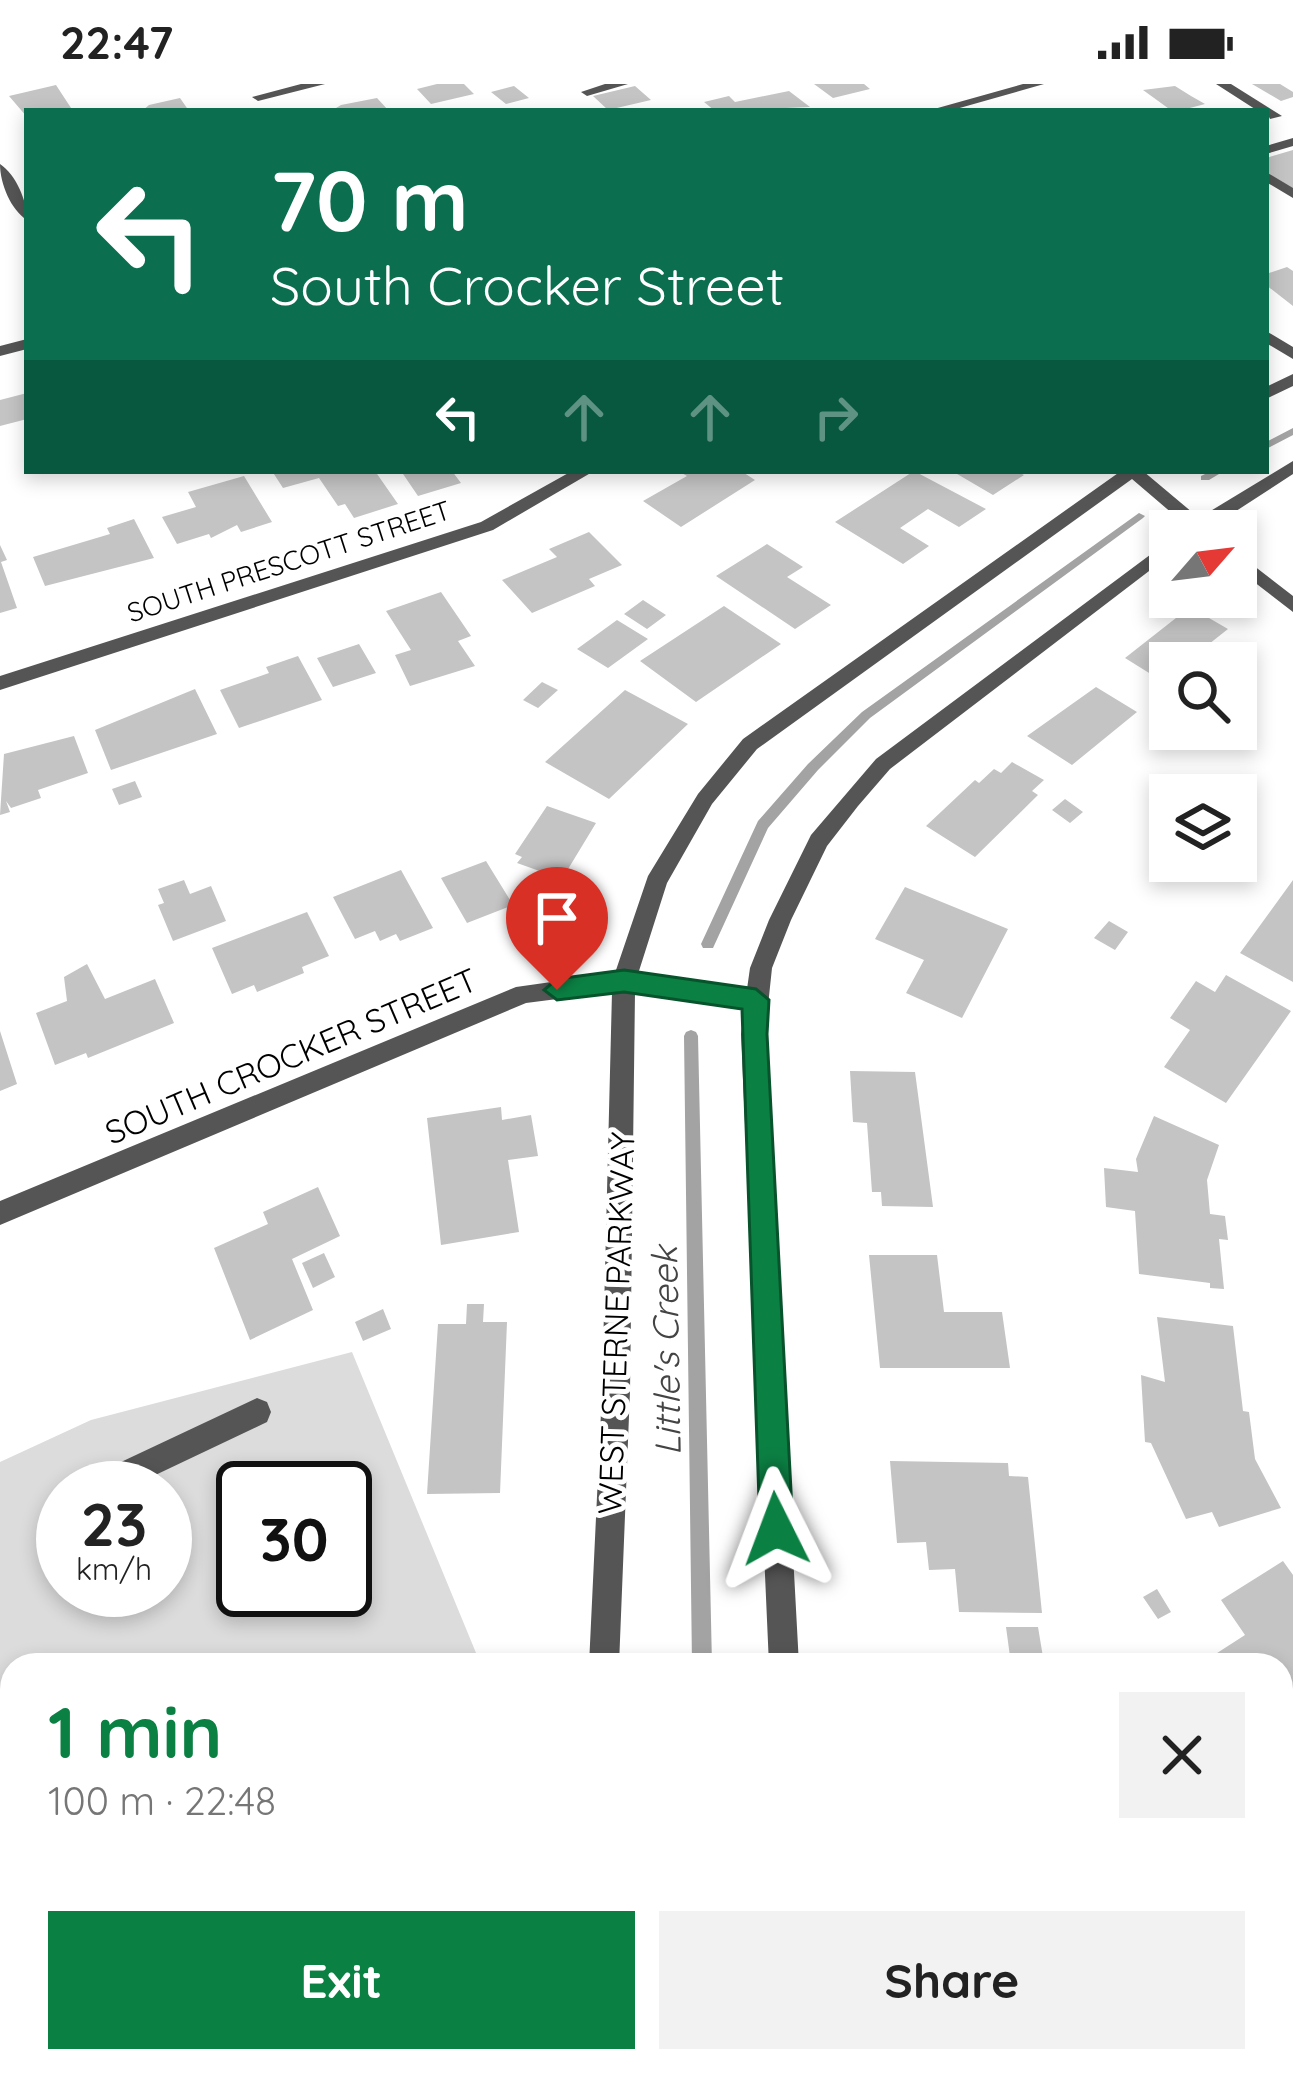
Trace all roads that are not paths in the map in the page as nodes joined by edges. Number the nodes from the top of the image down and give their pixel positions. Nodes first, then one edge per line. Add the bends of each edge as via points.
1 (247, 84) edge
2 (319, 84) edge
3 (622, 84) edge
4 (1038, 84) edge
5 (1222, 84) edge
6 (587, 92) dead end
7 (258, 97) junction
8 (267, 108) edge
9 (946, 108) edge
10 (1262, 108) edge
11 (1269, 112) edge
12 (1275, 116) dead end
13 (0, 168) edge
14 (24, 211) edge
15 (1293, 466) edge
16 (580, 474) edge
17 (1128, 474) edge
18 (1135, 474) edge
19 (1176, 510) edge
20 (1228, 510) edge
21 (1149, 562) edge
22 (1257, 576) edge
23 (1293, 606) edge
24 (0, 683) edge
25 (624, 981) junction
26 (756, 1000) junction
27 (0, 1213) edge
28 (257, 1412) dead end
29 (154, 1461) edge
30 (605, 1653) edge
31 (783, 1653) edge

1 - 7 street
2 - 7 street
3 - 6 street
4 - 9 street
5 - 10 street
7 - 8 street
11 - 12 street
13 - 14 street
15 - 20 street
16 - 24 street, SOUTH PRESCOTT STREET via 487,526
17 - 25 street, WEST STERNE PARKWAY via 750,744 705,799 656,882
18 - 19 street
21 - 26 street via 884,764 819,841 774,936
22 - 23 street
25 - 26 street, SOUTH CROCKER STREET
25 - 27 street, SOUTH CROCKER STREET via 524,994
25 - 30 street, WEST STERNE PARKWAY
26 - 31 street
28 - 29 street

